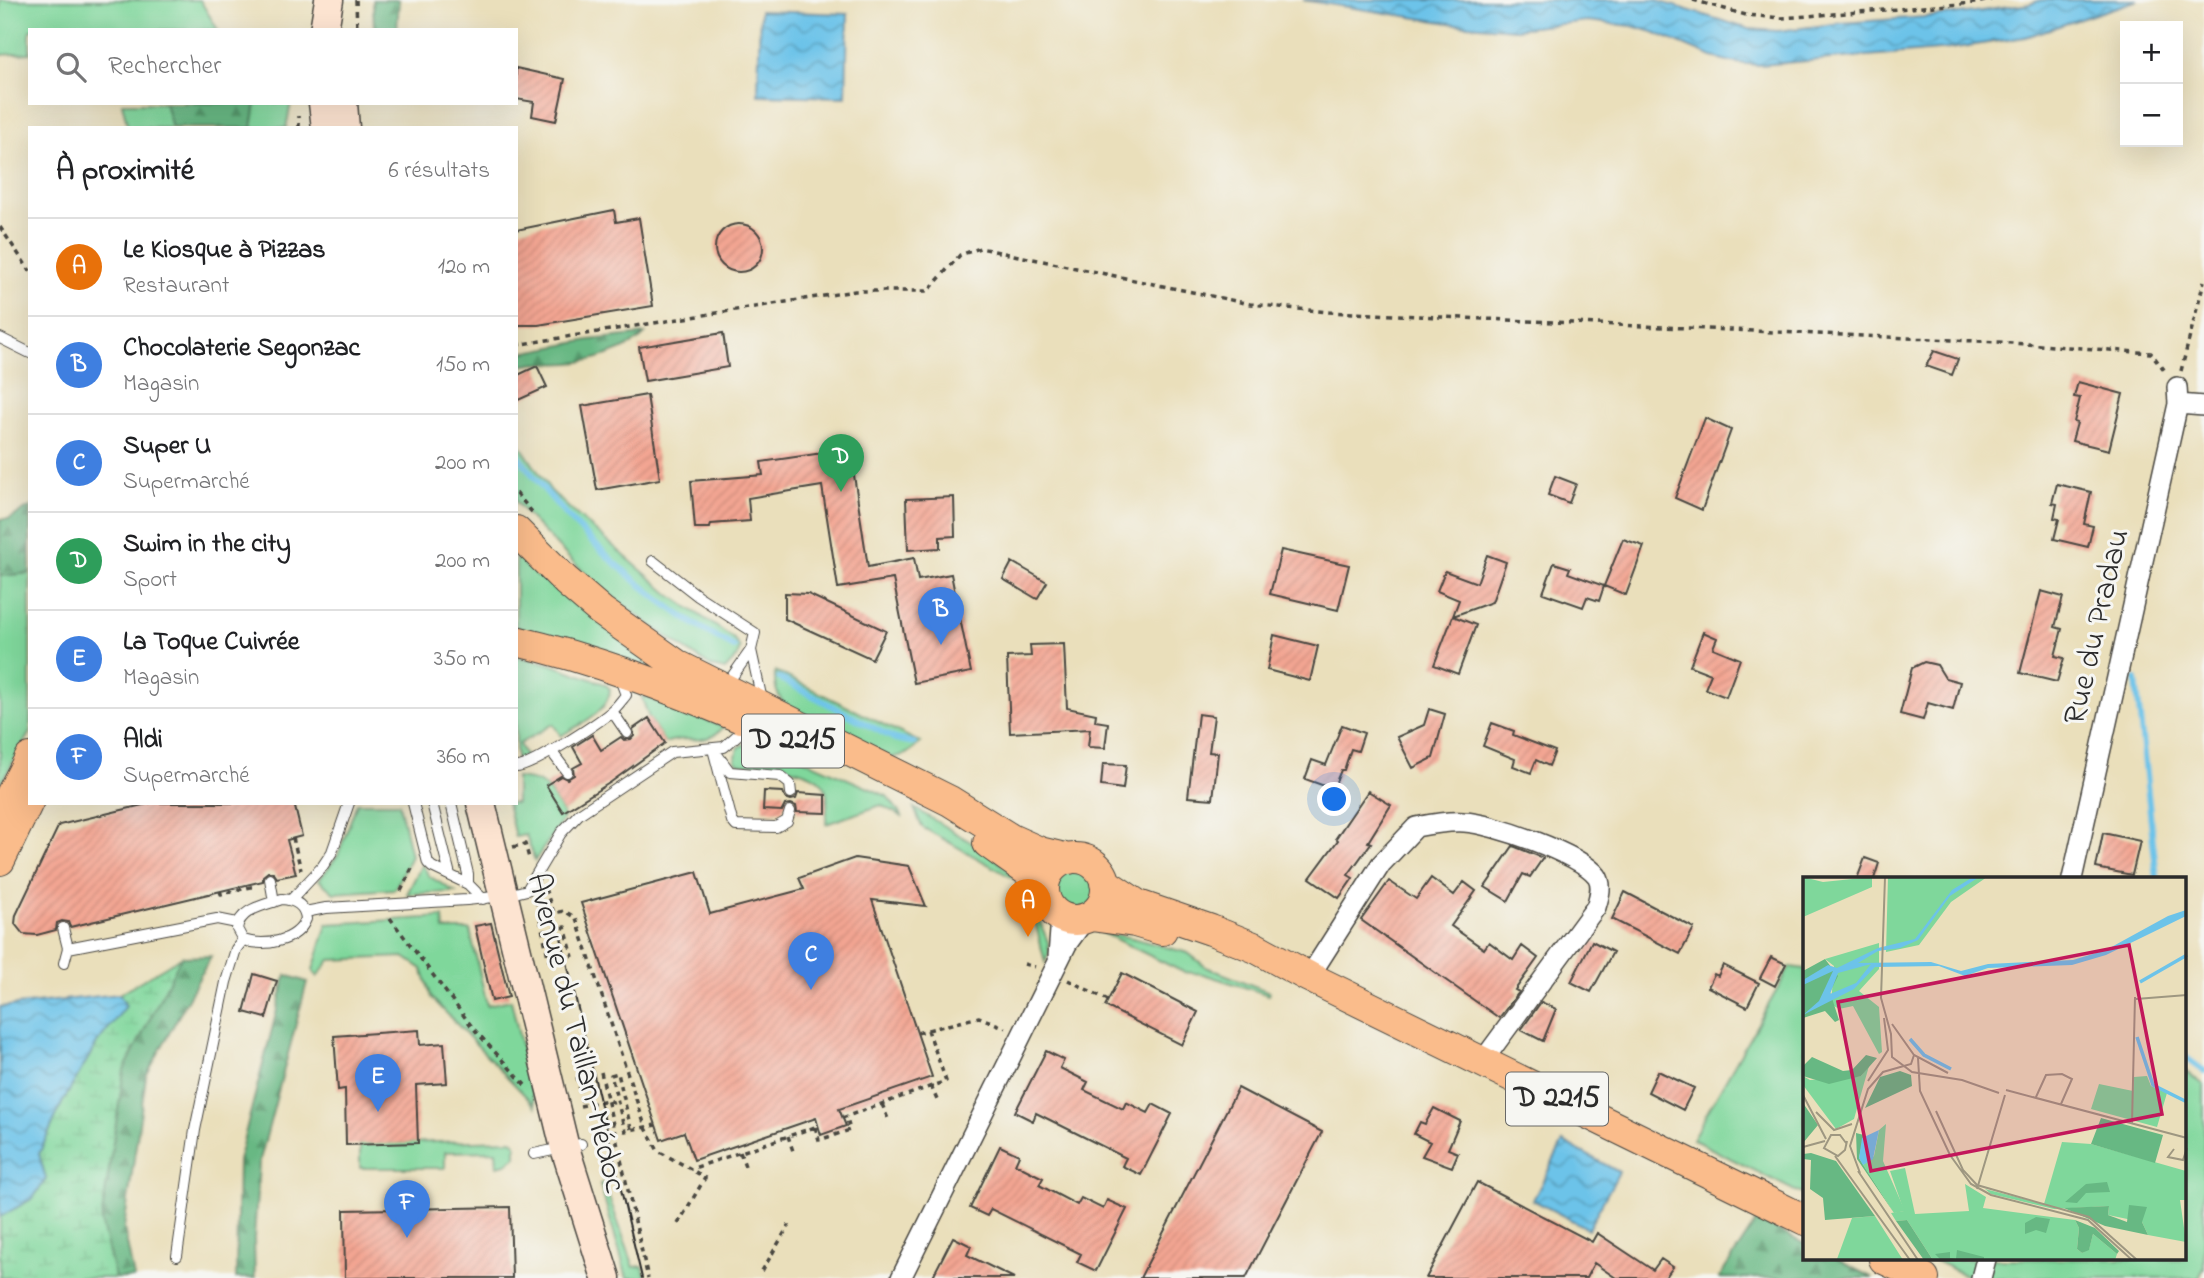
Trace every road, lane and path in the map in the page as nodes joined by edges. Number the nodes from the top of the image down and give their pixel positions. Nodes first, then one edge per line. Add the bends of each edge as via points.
1 (329, 0) edge
2 (344, 0) edge
3 (356, 0) edge
4 (1693, 0) edge
5 (1991, 0) edge
6 (324, 28) edge
7 (342, 28) edge
8 (357, 28) edge
9 (0, 228) edge
10 (28, 268) edge
11 (2204, 281) edge
12 (0, 338) edge
13 (518, 345) edge
14 (28, 352) edge
15 (2178, 395) junction
16 (2204, 407) edge
17 (518, 533) edge
18 (653, 561) dead end
19 (518, 641) edge
20 (751, 650) junction
21 (616, 669) junction
22 (723, 689) junction
23 (612, 711) junction
24 (758, 716) junction
25 (627, 733) dead end
26 (713, 749) junction
27 (551, 751) junction
28 (28, 762) edge
29 (518, 767) edge
30 (567, 772) dead end
31 (791, 793) dead end
32 (28, 802) edge
33 (579, 802) dead end
34 (348, 805) edge
35 (413, 805) edge
36 (432, 805) edge
37 (451, 805) edge
38 (482, 805) edge
39 (500, 805) edge
40 (790, 811) dead end
41 (579, 814) junction
42 (0, 816) edge
43 (293, 838) dead end
44 (426, 856) junction
45 (1069, 859) junction
46 (0, 860) edge
47 (450, 875) junction
48 (2072, 877) edge
49 (270, 879) dead end
50 (308, 883) junction
51 (1105, 883) junction
52 (468, 884) junction
53 (251, 887) dead end
54 (220, 891) dead end
55 (510, 891) junction
56 (1044, 891) junction
57 (400, 893) dead end
58 (291, 900) junction
59 (274, 902) junction
60 (305, 912) junction
61 (1080, 917) junction
62 (390, 918) dead end
63 (237, 923) junction
64 (565, 927) dead end
65 (63, 928) dead end
66 (542, 932) dead end
67 (243, 940) junction
68 (68, 948) junction
69 (573, 957) dead end
70 (549, 961) dead end
71 (64, 963) dead end
72 (1309, 977) junction
73 (1008, 1029) dead end
74 (928, 1030) junction
75 (917, 1034) dead end
76 (1482, 1062) junction
77 (600, 1072) dead end
78 (576, 1077) dead end
79 (931, 1086) junction
80 (533, 1090) dead end
81 (608, 1100) junction
82 (618, 1100) junction
83 (937, 1101) dead end
84 (882, 1104) junction
85 (583, 1106) dead end
86 (888, 1119) dead end
87 (656, 1125) dead end
88 (645, 1126) junction
89 (631, 1129) junction
90 (788, 1136) junction
91 (573, 1146) junction
92 (793, 1151) dead end
93 (740, 1152) junction
94 (534, 1154) dead end
95 (746, 1166) dead end
96 (691, 1169) junction
97 (1803, 1219) edge
98 (678, 1224) dead end
99 (789, 1225) dead end
100 (177, 1256) dead end
101 (1886, 1260) edge
102 (1986, 1260) edge
103 (762, 1271) dead end
104 (606, 1278) edge
105 (617, 1278) edge
106 (649, 1278) edge
107 (901, 1278) edge
108 (1924, 1278) edge
109 (1982, 1278) edge

1 - 6 street
2 - 7 street
3 - 8 path
4 - 5 path via 1746,15 1782,18
9 - 10 path
11 - 15 path
12 - 14 lane
13 - 15 path via 855,290 928,291 960,255 980,248 1250,304 1329,312 2151,353
15 - 16 street
15 - 48 street, Rue du Pradau
17 - 22 main road, D 2215 via 601,611 679,666
18 - 20 lane via 755,633
19 - 21 main road, D 2215
20 - 22 lane
20 - 24 lane
21 - 23 lane via 626,695
21 - 24 main road, D 2215
22 - 24 main road, D 2215
23 - 25 lane
23 - 27 lane
24 - 26 lane via 724,747
24 - 45 main road, D 2215 via 950,801 1022,844
24 - 56 main road, D 2215 via 939,813 1007,855
26 - 31 lane via 730,772 786,778
26 - 40 lane via 736,826 776,827 787,821
26 - 41 lane via 677,750 647,762
27 - 29 lane
27 - 30 lane
28 - 42 main road
32 - 46 main road
33 - 41 lane
34 - 50 lane via 332,852
35 - 44 lane
36 - 47 lane
37 - 52 lane
38 - 55 street, Avenue du Taillan-Médoc
39 - 55 street, Avenue du Taillan-Médoc
41 - 55 lane
43 - 50 path via 302,877
44 - 47 lane via 432,867
44 - 57 path via 417,859
45 - 51 main road via 1094,865
45 - 56 main road via 1054,867
47 - 52 lane
49 - 59 lane
50 - 58 lane
51 - 61 main road via 1104,901
51 - 72 main road, D 2215 via 1139,905 1256,948
52 - 55 lane
53 - 54 path
55 - 60 lane
55 - 88 path via 544,887 554,913 564,911 576,918
55 - 91 street, Avenue du Taillan-Médoc
56 - 61 main road via 1052,911
58 - 59 lane
58 - 60 lane
59 - 63 lane via 246,913
60 - 67 lane via 304,926 295,934 275,942
61 - 72 main road, D 2215 via 1135,922
61 - 107 street
62 - 80 path via 472,1028
63 - 67 lane
63 - 68 lane via 217,919
64 - 69 path
65 - 68 lane
66 - 70 path
67 - 100 lane via 226,982 197,1116
68 - 71 lane
72 - 76 main road, D 2215
72 - 76 street via 1381,864 1416,827 1466,822 1534,840 1585,865 1598,877 1596,907
73 - 74 path via 979,1017
74 - 75 path
74 - 79 path via 946,1081
76 - 97 main road, D 2215
77 - 81 path
78 - 85 path
79 - 83 path
79 - 84 path
81 - 82 path
81 - 106 path
82 - 89 path via 625,1131
82 - 89 path via 611,1075 618,1073
84 - 86 path
84 - 90 path via 844,1117 850,1129 819,1140 817,1127
87 - 88 path
88 - 89 path
88 - 96 path via 658,1151
90 - 92 path
90 - 93 path
91 - 94 lane
91 - 104 street, Avenue du Taillan-Médoc
91 - 105 street, Avenue du Taillan-Médoc
93 - 95 path
93 - 96 path
96 - 98 path via 705,1178
99 - 103 path
101 - 108 main road
102 - 109 street

